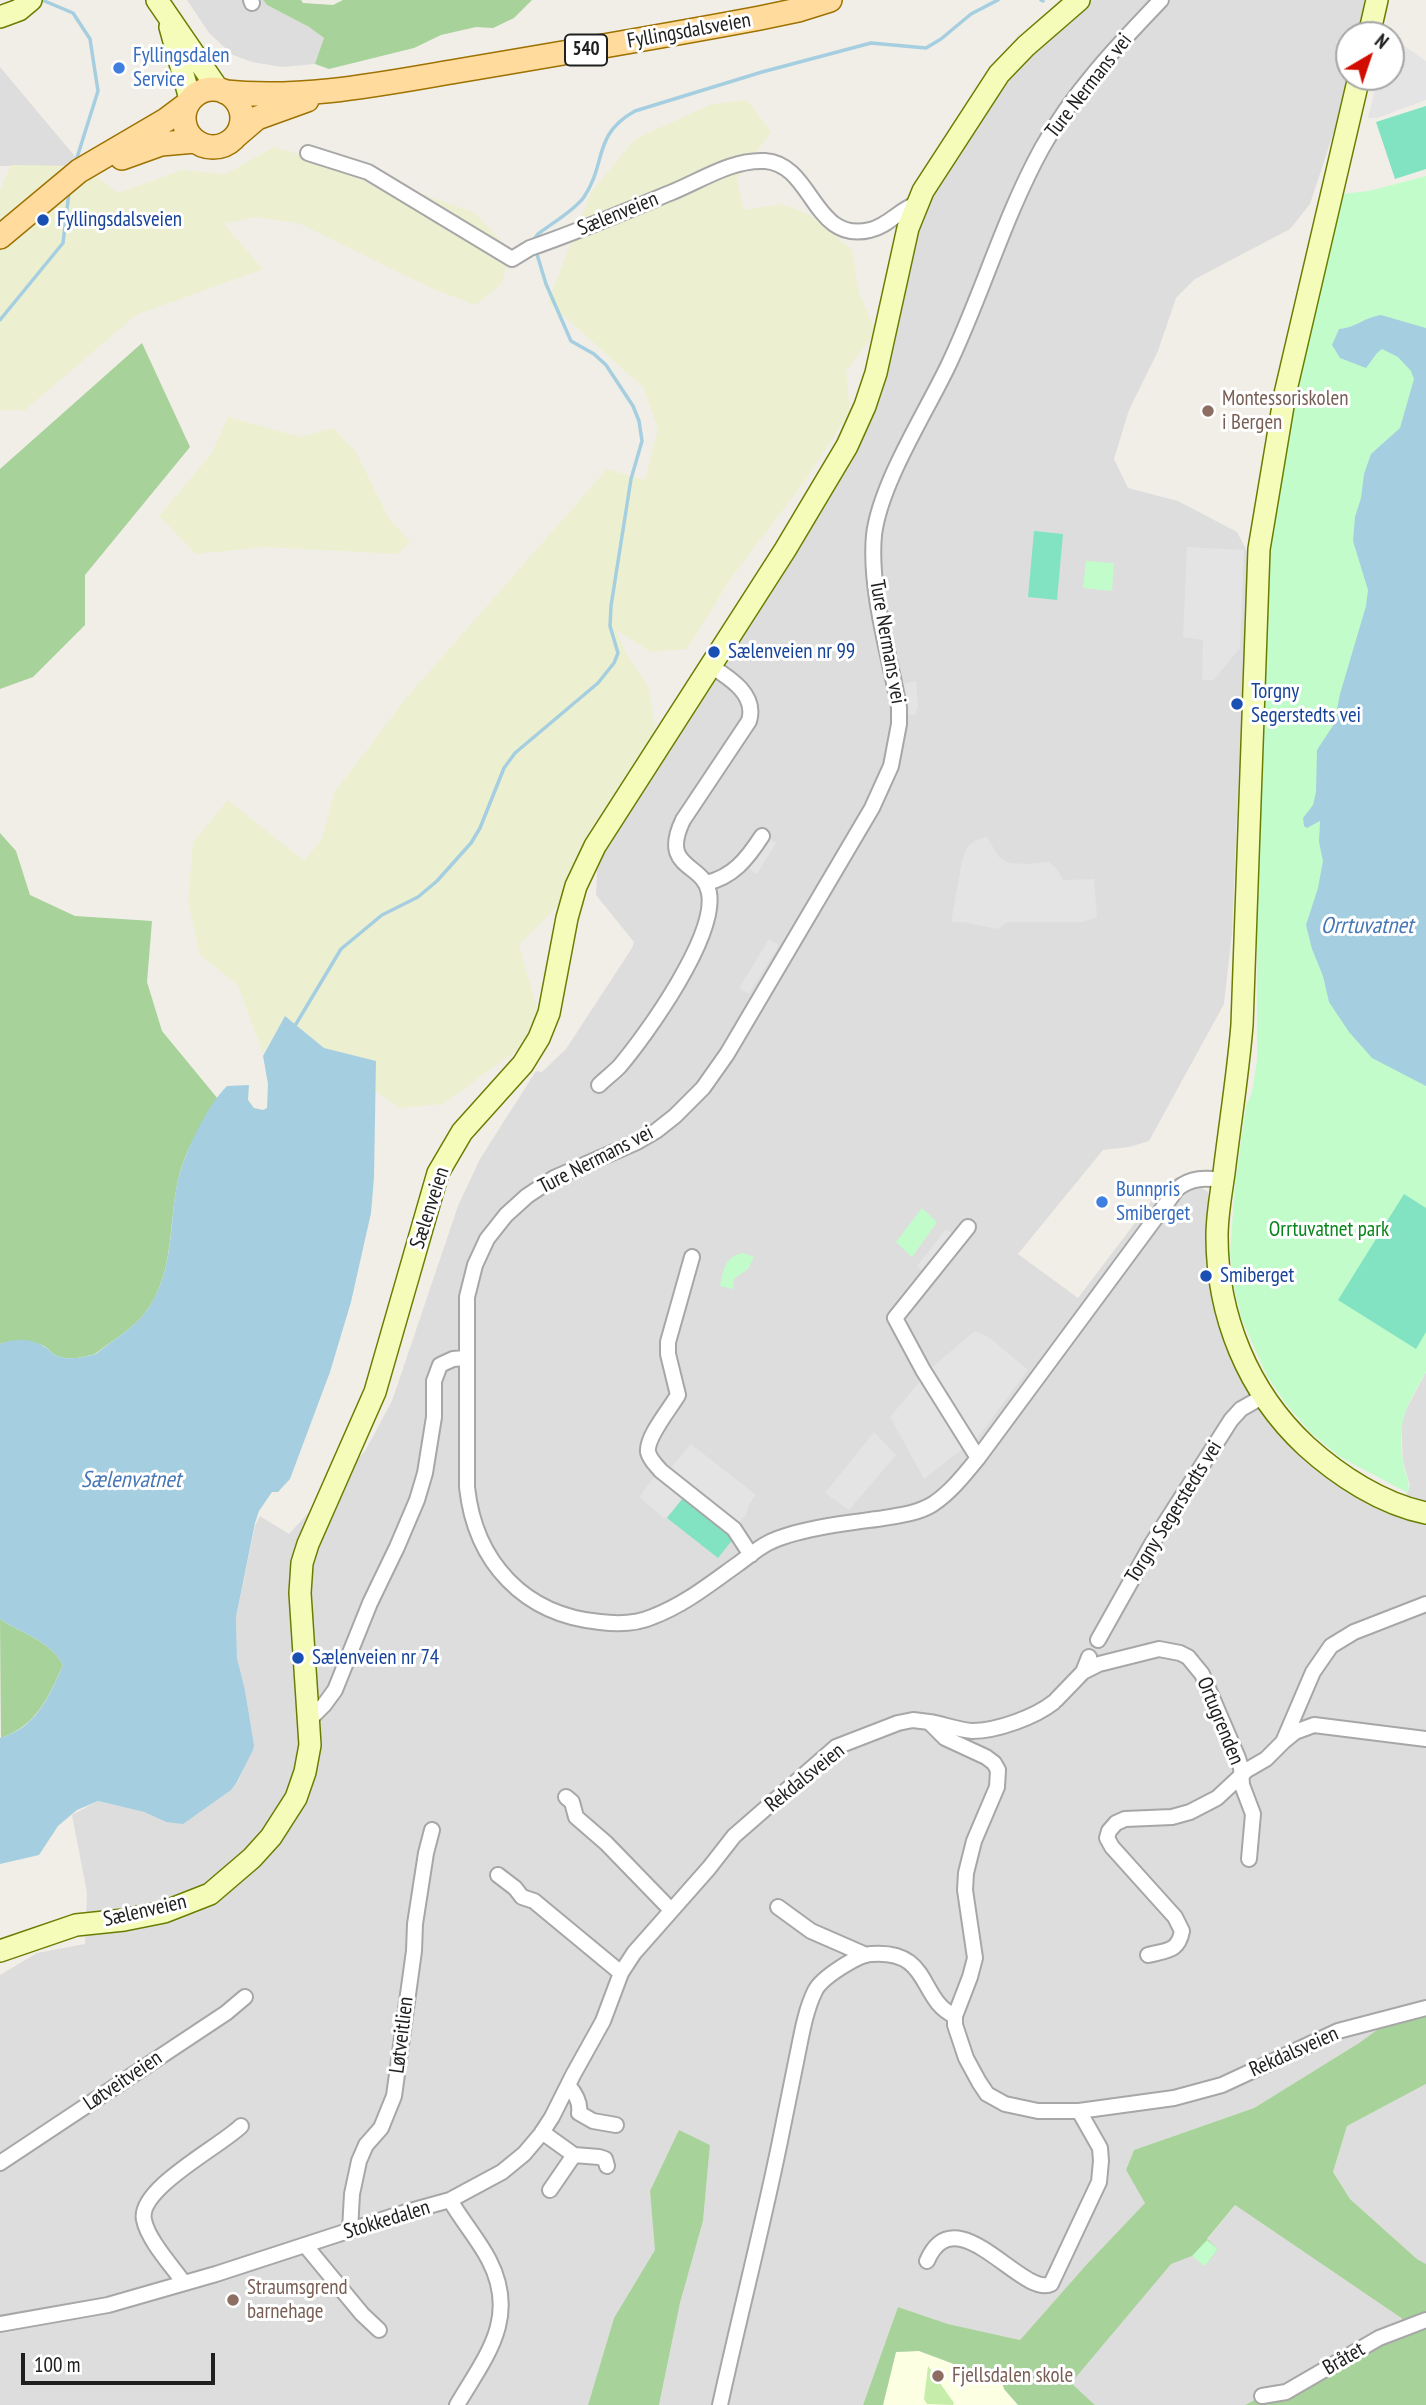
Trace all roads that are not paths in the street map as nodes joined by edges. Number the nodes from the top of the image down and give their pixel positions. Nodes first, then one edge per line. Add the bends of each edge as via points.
1 (31, 0) edge
2 (830, 0) edge
3 (1079, 0) edge
4 (1161, 0) edge
5 (1377, 0) edge
6 (162, 8) edge
7 (0, 17) edge
8 (1372, 21) edge
9 (340, 89) junction
10 (222, 90) junction
11 (1356, 91) edge
12 (188, 102) junction
13 (235, 136) junction
14 (195, 141) junction
15 (308, 153) dead end
16 (48, 197) junction
17 (916, 204) junction
18 (0, 237) edge
19 (711, 666) junction
20 (762, 836) dead end
21 (706, 883) junction
22 (599, 1085) dead end
23 (1223, 1180) junction
24 (968, 1227) dead end
25 (692, 1257) dead end
26 (466, 1358) junction
27 (1264, 1396) junction
28 (978, 1458) junction
29 (1426, 1513) edge
30 (751, 1555) junction
31 (1426, 1604) edge
32 (1098, 1640) dead end
33 (1089, 1657) dead end
34 (1083, 1672) junction
35 (309, 1720) junction
36 (929, 1722) junction
37 (1426, 1739) edge
38 (1283, 1742) junction
39 (1241, 1774) junction
40 (566, 1797) dead end
41 (432, 1830) dead end
42 (1250, 1859) dead end
43 (498, 1875) dead end
44 (778, 1907) dead end
45 (671, 1910) junction
46 (0, 1951) edge
47 (866, 1955) junction
48 (1148, 1955) dead end
49 (621, 1973) junction
50 (245, 1997) dead end
51 (1426, 2008) edge
52 (955, 2016) junction
53 (568, 2085) junction
54 (1079, 2111) junction
55 (241, 2126) dead end
56 (616, 2126) dead end
57 (542, 2132) junction
58 (574, 2155) junction
59 (0, 2164) edge
60 (607, 2166) dead end
61 (550, 2190) dead end
62 (450, 2200) junction
63 (350, 2230) junction
64 (305, 2245) junction
65 (927, 2261) dead end
66 (184, 2283) junction
67 (1426, 2320) edge
68 (0, 2324) edge
69 (379, 2330) dead end
70 (1262, 2396) dead end
71 (457, 2405) edge
72 (720, 2405) edge

1 - 7 street
2 - 9 main road, Fyllingsdalsveien / 540 via 625,43
3 - 17 street, Sælenveien via 999,74
4 - 26 street, Ture Nermans vei via 1099,66 1043,146 965,330 878,513 876,594 899,724 891,766 872,808 727,1054 691,1102 646,1136 554,1178 527,1196 487,1239 467,1297
5 - 8 street
6 - 10 street
6 - 12 street
9 - 10 main road, Fyllingsdalsveien / 540 via 266,95
9 - 13 main road, Fyllingsdalsveien / 540 via 257,117
10 - 12 main road, 540 via 201,91
10 - 13 main road via 241,110
11 - 23 street via 1285,394 1259,549 1242,1025
12 - 14 main road via 185,126
12 - 16 main road, 540 via 99,158
13 - 14 main road, 540 via 220,146
14 - 16 main road, 540 via 146,148
15 - 17 street, Sælenveien via 368,172 512,259 750,161 785,166 823,214 845,230 881,226
16 - 18 main road, 540
17 - 19 street, Sælenveien via 876,373 856,427 826,484
19 - 21 street via 737,685 752,712 676,836 675,845 684,863
19 - 35 street, Sælenveien via 586,862 567,918 540,1038 462,1132 438,1174 375,1392 302,1563 300,1607
20 - 21 street via 740,867
21 - 22 street via 707,920 679,981 618,1068
23 - 27 street via 1217,1234 1223,1302 1239,1350
23 - 28 street, Ture Nermans vei via 1199,1178 1177,1189
24 - 28 street via 895,1318
25 - 30 street via 668,1342 678,1395 652,1435 648,1451 662,1471 734,1528
26 - 30 street, Ture Nermans vei via 469,1507 492,1561 524,1596 558,1614 583,1620 617,1624 648,1619 697,1594
26 - 35 street via 440,1365 433,1381 434,1417 425,1474 406,1527 335,1690
27 - 29 street via 1297,1437 1342,1475
27 - 32 street, Torgny Segerstedts vei via 1231,1420 1153,1542
28 - 30 street, Ture Nermans vei via 933,1504 914,1513 812,1530 769,1542
31 - 38 street, Ortugrenden via 1354,1632 1331,1646 1313,1672
33 - 34 street, Ortugrenden
34 - 36 street, Ortugrenden via 1055,1701 1023,1719 974,1731
34 - 39 street, Ortugrenden via 1159,1649 1188,1657 1202,1674
35 - 46 street, Sælenveien via 305,1772 291,1807 252,1858 210,1894 164,1912 76,1925
36 - 45 street, Rekdalsveien via 898,1723 836,1747 734,1836
36 - 52 street via 945,1738 986,1758 998,1770 997,1787 966,1873 975,1958
37 - 38 street, Ortugrenden via 1314,1725
38 - 39 street, Ortugrenden
39 - 42 street, Ortugrenden via 1253,1814
39 - 48 street, Ortugrenden via 1216,1798 1191,1812 1125,1819 1109,1831 1112,1847 1182,1931 1173,1949
40 - 45 street via 576,1817
41 - 63 street, Løtveitlien via 415,1924 394,2096 381,2128 359,2161
43 - 49 street
44 - 47 street via 811,1931
45 - 49 street, Rekdalsveien
47 - 52 street via 905,1959 918,1968 940,2005
47 - 72 street via 824,1979 813,1993
49 - 53 street, Rekdalsveien via 603,2021
50 - 59 street, Løtveitveien
51 - 54 street, Rekdalsveien via 1338,2031 1223,2085 1174,2098
52 - 54 street, Rekdalsveien via 965,2058 988,2094 1018,2108
53 - 56 street via 575,2093 579,2113 593,2122
53 - 57 street, Rekdalsveien
54 - 65 street via 1100,2148 1099,2182 1051,2284 1032,2282 986,2250 957,2239 936,2246
55 - 66 street via 198,2156 145,2206 148,2230
57 - 58 street
57 - 62 street, Rekdalsveien via 502,2172
58 - 60 street via 599,2157
58 - 61 street
62 - 63 street, Stokkedalen
62 - 71 street, Stokkedalen via 490,2261 502,2314 498,2333
63 - 64 street, Stokkedalen
64 - 66 street, Stokkedalen
64 - 69 street
66 - 68 street, Stokkedalen via 108,2305
67 - 70 street, Bråtet via 1379,2339 1286,2392

